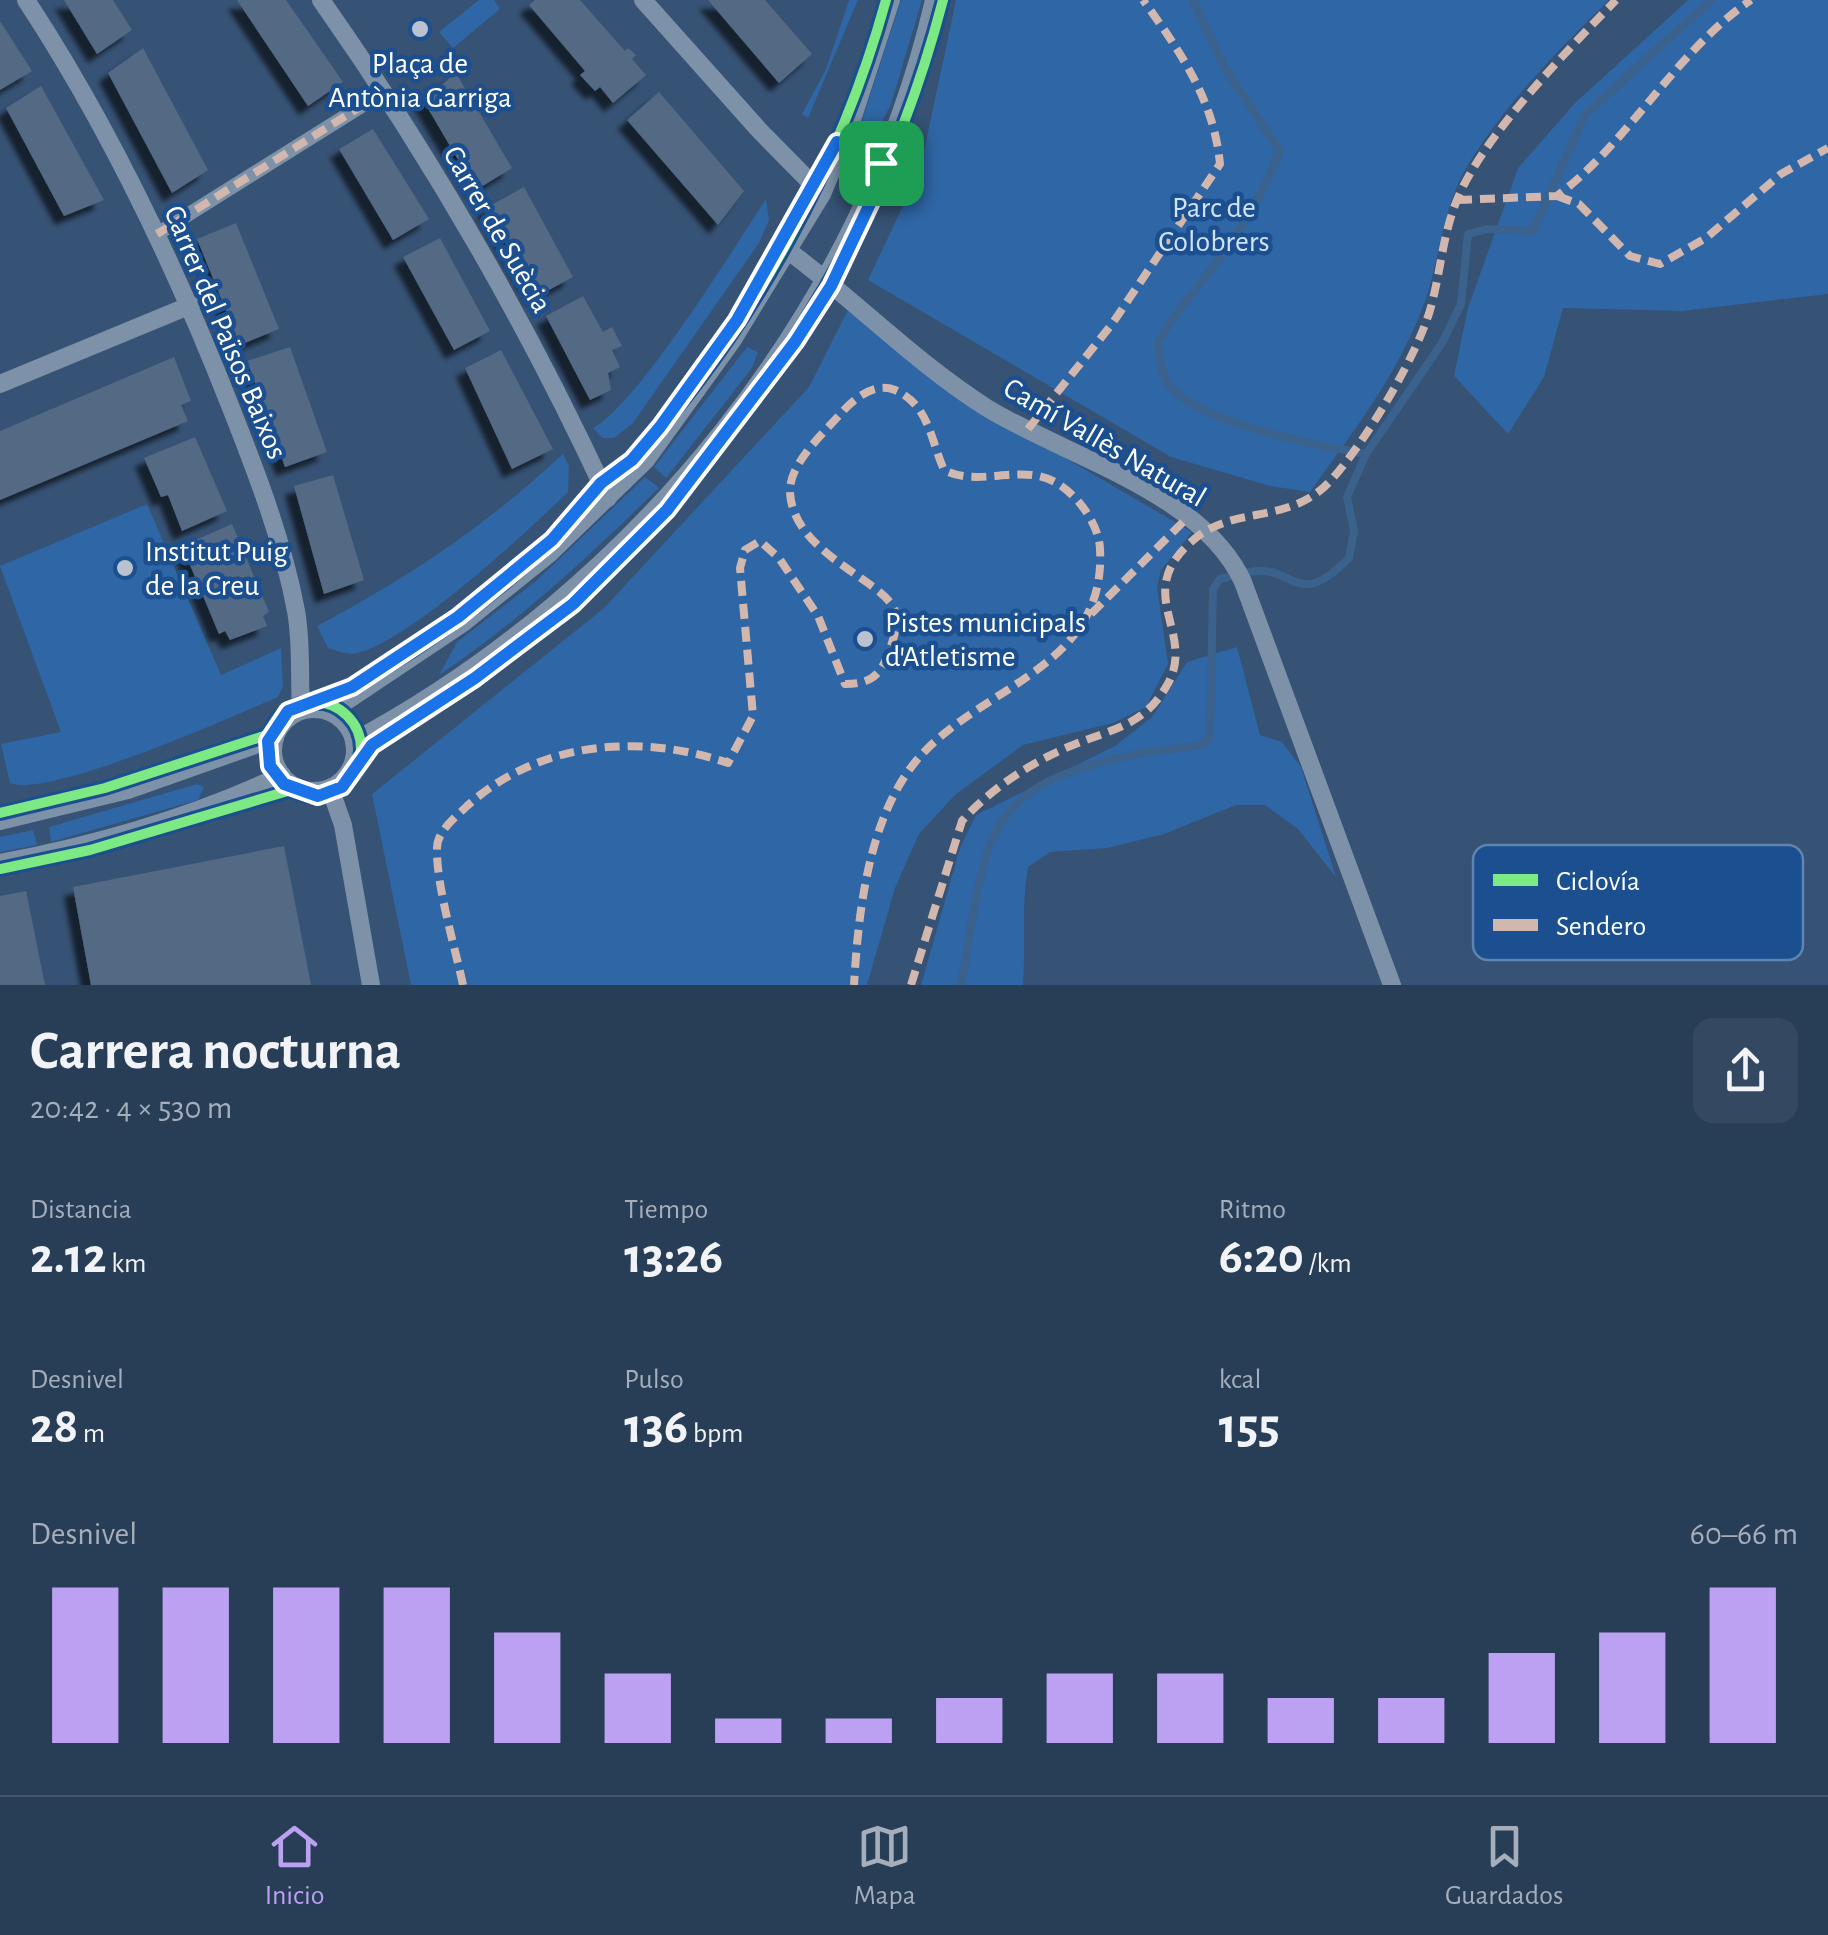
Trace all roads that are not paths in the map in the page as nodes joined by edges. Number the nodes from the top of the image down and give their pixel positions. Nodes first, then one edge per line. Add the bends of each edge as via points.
1 (26, 0) edge
2 (322, 0) edge
3 (643, 0) edge
4 (891, 0) edge
5 (934, 0) edge
6 (384, 92) junction
7 (822, 194) junction
8 (158, 234) junction
9 (785, 248) junction
10 (824, 280) junction
11 (191, 305) junction
12 (0, 384) edge
13 (608, 498) junction
14 (302, 710) junction
15 (330, 712) junction
16 (274, 738) junction
17 (354, 741) junction
18 (282, 775) junction
19 (330, 788) junction
20 (0, 821) edge
21 (0, 864) edge
22 (371, 985) edge
23 (1392, 985) edge

1 - 8 street, Carrer del Països Baixos via 82,86
2 - 6 street, Carrer de Suècia
3 - 7 street
4 - 7 street
5 - 10 street via 884,156
6 - 8 street
6 - 13 street, Carrer de Suècia via 480,248
7 - 9 street
8 - 11 street, Carrer del Països Baixos
9 - 10 street, Camí Vallès Natural
9 - 13 street via 732,340 668,430
10 - 17 street via 674,491 582,582 483,662
10 - 23 street, Camí Vallès Natural via 989,409 1116,474 1223,545
11 - 12 street
11 - 14 street, Carrer del Països Baixos via 267,501 297,614
13 - 15 street via 463,623
14 - 15 street
14 - 16 street
15 - 17 street via 350,728
16 - 18 street
16 - 20 street via 128,790
17 - 19 street via 353,764
18 - 19 street via 304,790
18 - 21 street via 70,850
19 - 22 street via 343,824

